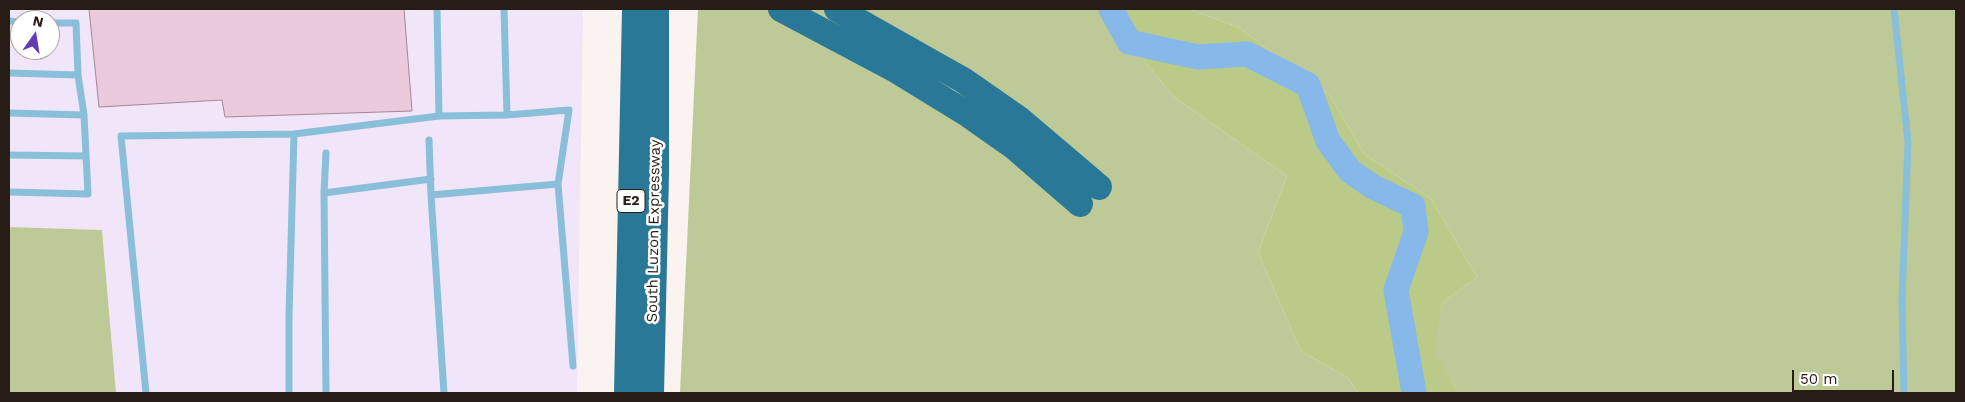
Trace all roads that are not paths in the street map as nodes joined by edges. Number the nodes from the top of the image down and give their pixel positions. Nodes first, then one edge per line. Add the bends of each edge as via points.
1 (437, 9) edge
2 (504, 9) edge
3 (635, 9) edge
4 (656, 9) edge
5 (781, 9) edge
6 (837, 9) edge
7 (1894, 9) edge
8 (60, 23) edge
9 (9, 73) edge
10 (78, 76) junction
11 (9, 113) edge
12 (84, 115) junction
13 (507, 115) junction
14 (439, 116) junction
15 (294, 134) junction
16 (429, 140) dead end
17 (326, 153) dead end
18 (9, 155) edge
19 (86, 156) junction
20 (431, 179) junction
21 (558, 184) junction
22 (9, 192) edge
23 (324, 193) junction
24 (431, 195) junction
25 (573, 366) dead end
26 (146, 393) edge
27 (289, 393) edge
28 (326, 393) edge
29 (444, 393) edge
30 (627, 393) edge
31 (651, 393) edge
32 (1904, 393) edge

1 - 14 lane
2 - 13 lane
3 - 30 highway, South Luzon Expressway / E2
4 - 31 highway, South Luzon Expressway / E2
5 - 6 highway via 894,69 970,115 1089,195 1019,119 963,80
7 - 32 lane via 1908,142 1902,300
8 - 10 lane via 76,24
9 - 10 lane
10 - 12 lane
11 - 12 lane
12 - 19 lane
13 - 14 lane
13 - 21 lane via 569,110
14 - 15 lane
15 - 26 lane via 121,136
15 - 27 lane
16 - 20 lane
17 - 23 lane
18 - 19 lane
19 - 22 lane via 88,194
20 - 23 lane
20 - 24 lane
21 - 24 lane
21 - 25 lane
23 - 28 lane
24 - 29 lane

